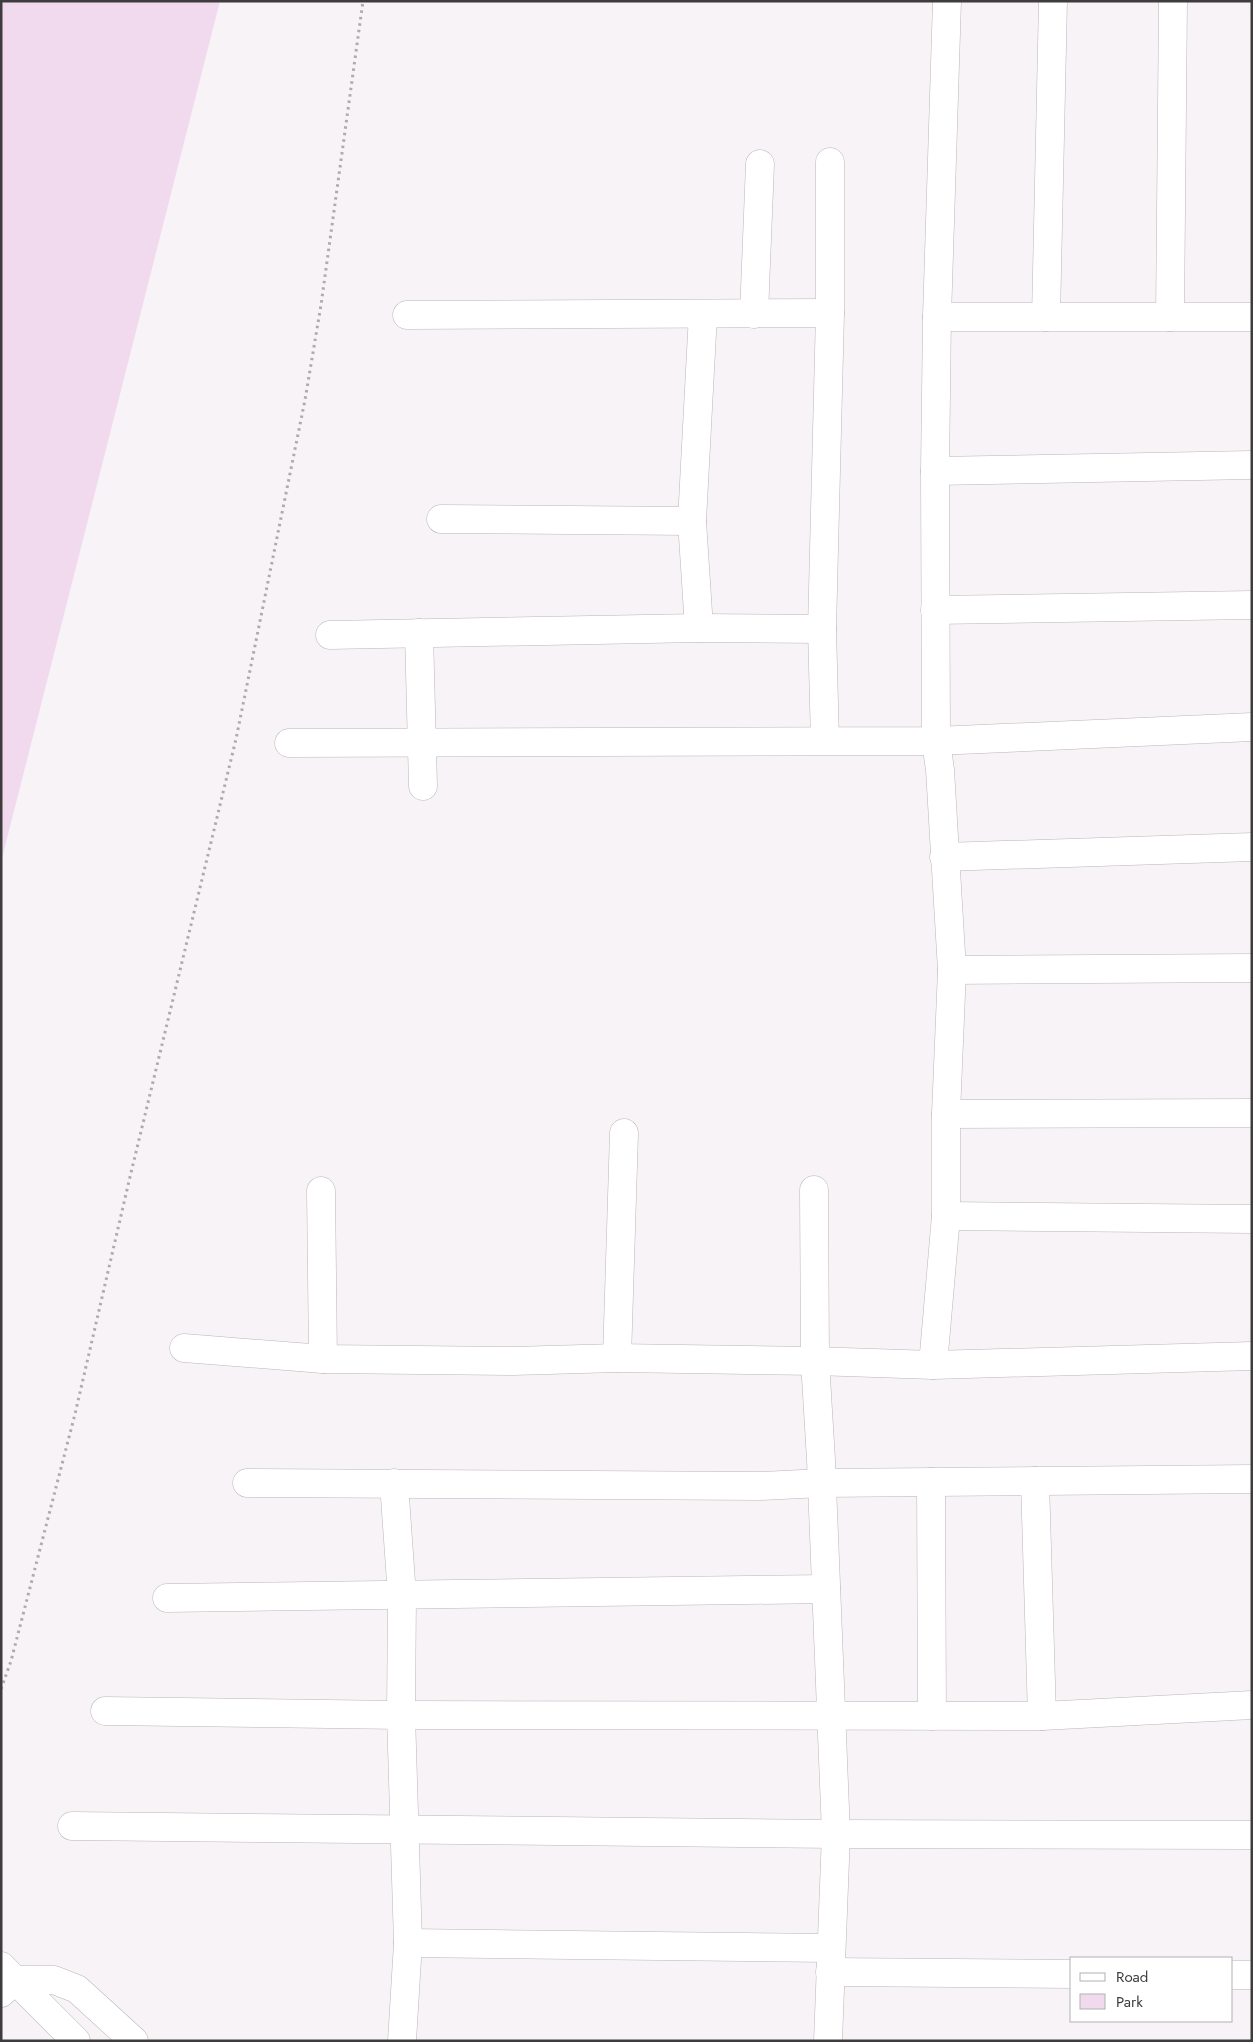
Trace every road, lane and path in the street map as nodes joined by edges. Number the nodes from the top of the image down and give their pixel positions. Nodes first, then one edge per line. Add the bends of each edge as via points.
1 (362, 1) edge
2 (947, 1) edge
3 (1053, 1) edge
4 (1173, 1) edge
5 (830, 162) dead end
6 (760, 164) dead end
7 (830, 313) junction
8 (703, 314) junction
9 (754, 314) junction
10 (407, 316) dead end
11 (937, 317) junction
12 (1046, 317) junction
13 (1170, 317) junction
14 (1252, 317) edge
15 (1252, 465) edge
16 (935, 471) junction
17 (441, 519) dead end
18 (692, 521) junction
19 (1252, 604) edge
20 (935, 610) junction
21 (699, 628) junction
22 (822, 630) junction
23 (418, 633) junction
24 (330, 635) dead end
25 (1252, 727) edge
26 (825, 741) junction
27 (936, 741) junction
28 (289, 743) dead end
29 (421, 743) junction
30 (422, 786) dead end
31 (1252, 847) edge
32 (944, 857) junction
33 (1252, 968) edge
34 (952, 970) junction
35 (946, 1114) junction
36 (1252, 1114) edge
37 (624, 1133) dead end
38 (814, 1190) dead end
39 (322, 1191) dead end
40 (946, 1216) junction
41 (1252, 1219) edge
42 (184, 1348) dead end
43 (1252, 1356) edge
44 (617, 1358) junction
45 (323, 1359) junction
46 (815, 1361) junction
47 (933, 1365) junction
48 (1252, 1479) edge
49 (1035, 1481) junction
50 (931, 1482) junction
51 (822, 1483) junction
52 (247, 1484) dead end
53 (394, 1484) junction
54 (826, 1590) junction
55 (402, 1596) junction
56 (167, 1598) dead end
57 (1, 1689) edge
58 (1252, 1705) edge
59 (105, 1711) dead end
60 (401, 1714) junction
61 (831, 1715) junction
62 (932, 1716) junction
63 (1042, 1716) junction
64 (72, 1826) dead end
65 (404, 1830) junction
66 (836, 1834) junction
67 (1252, 1835) edge
68 (408, 1943) junction
69 (831, 1960) junction
70 (1070, 1974) edge
71 (1233, 1975) edge
72 (1252, 1975) edge
73 (6, 1980) edge
74 (76, 2041) edge
75 (134, 2041) edge
76 (402, 2041) edge
77 (828, 2041) edge

1 - 57 path via 322,305 236,739 75,1414
2 - 11 street
3 - 12 street
4 - 13 street
5 - 7 street
6 - 9 street
7 - 9 street
7 - 22 street
8 - 9 street
8 - 10 street
8 - 18 street
11 - 12 street
11 - 16 street
12 - 13 street
13 - 14 street
15 - 16 street
16 - 20 street
17 - 18 street
18 - 21 street
19 - 20 street
20 - 27 street
21 - 22 street
21 - 23 street
22 - 26 street
23 - 24 street
23 - 29 street
25 - 27 street
26 - 27 street
26 - 29 street
27 - 32 street
28 - 29 street
29 - 30 street
31 - 32 street
32 - 34 street
33 - 34 street
34 - 35 street
35 - 36 street
35 - 40 street
37 - 44 street
38 - 46 street
39 - 45 street
40 - 41 street
40 - 47 street
42 - 45 street
43 - 47 street
44 - 45 street via 513,1361
44 - 46 street
46 - 47 street
46 - 51 street
48 - 49 street
49 - 50 street
49 - 63 street
50 - 51 street
50 - 62 street
51 - 53 street via 760,1486
51 - 54 street
52 - 53 street
53 - 55 street
54 - 55 street
54 - 61 street
55 - 56 street
55 - 60 street
58 - 63 street
59 - 60 street
60 - 61 street
60 - 65 street
61 - 62 street
61 - 66 street
62 - 63 street
64 - 65 street
65 - 66 street
65 - 68 street
66 - 67 street
66 - 69 street
68 - 69 street
68 - 76 street
69 - 70 street
69 - 77 street
71 - 72 street
73 - 74 street
73 - 75 street via 54,1980 77,1989

